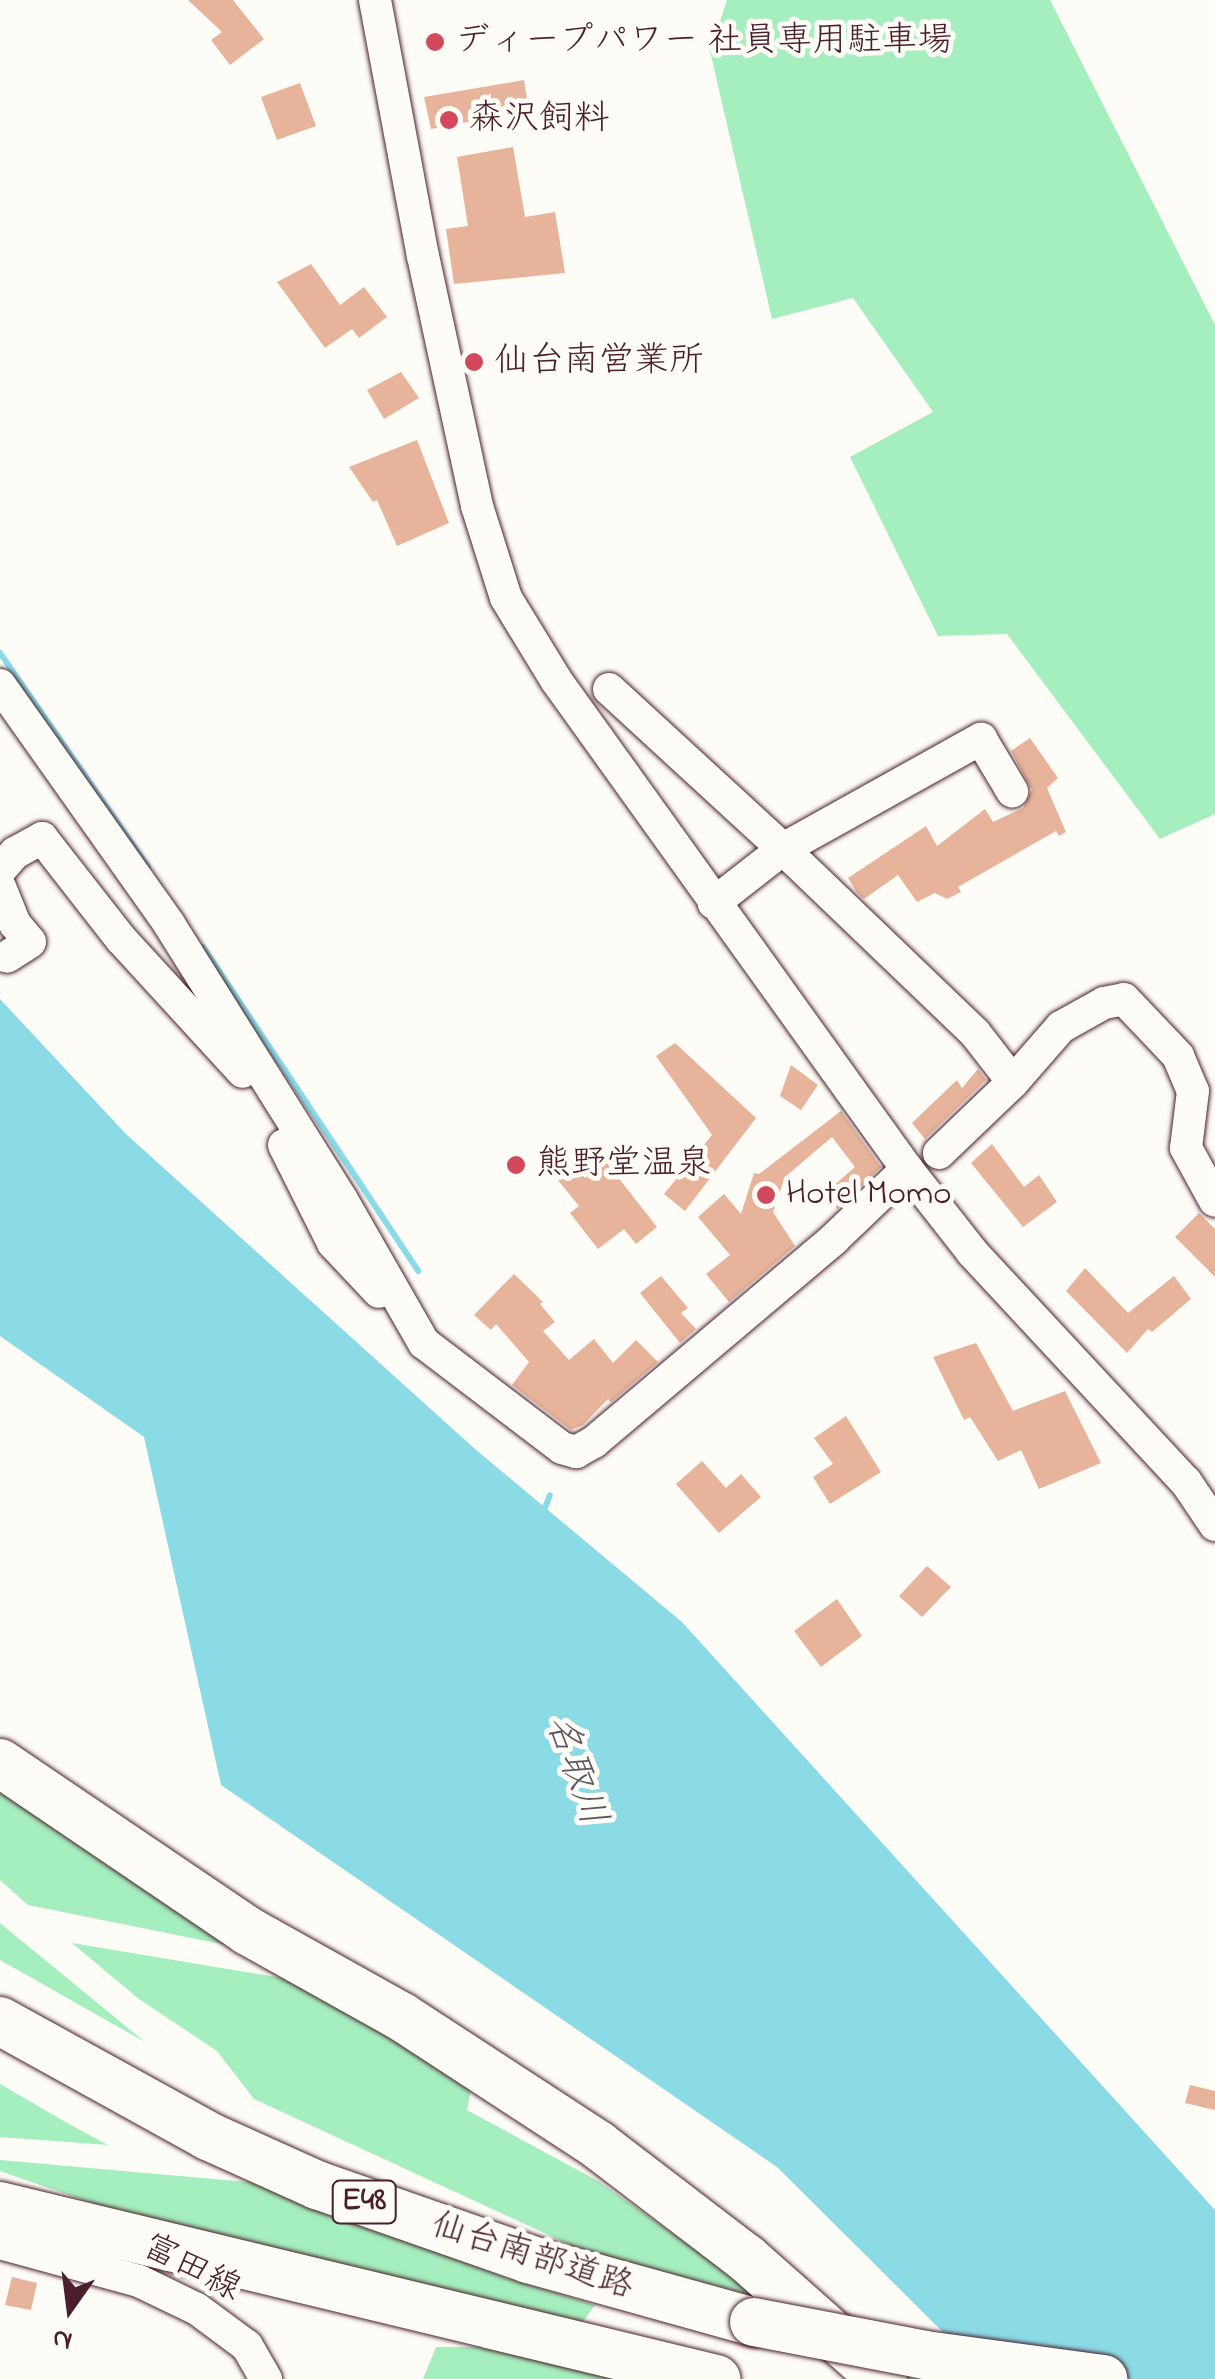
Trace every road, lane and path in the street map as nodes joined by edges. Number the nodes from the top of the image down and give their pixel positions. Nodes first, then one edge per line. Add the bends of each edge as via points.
1 (376, 0) edge
2 (0, 685) edge
3 (609, 690) dead end
4 (1012, 792) dead end
5 (783, 850) junction
6 (0, 870) edge
7 (0, 886) edge
8 (714, 903) junction
9 (7, 957) dead end
10 (1013, 1082) junction
11 (939, 1154) dead end
12 (907, 1169) junction
13 (1215, 1201) edge
14 (419, 1335) junction
15 (1215, 1525) edge
16 (0, 1762) edge
17 (0, 2021) edge
18 (0, 2206) edge
19 (0, 2242) edge
20 (266, 2379) edge
21 (716, 2379) edge
22 (883, 2379) edge
23 (1103, 2379) edge

1 - 8 street via 422,256 468,467 506,598
2 - 14 street via 169,924
3 - 5 street
4 - 5 street via 981,739
5 - 8 street
5 - 10 street via 975,1033
6 - 14 street via 42,838 121,939 240,1067 334,1243
7 - 9 street via 30,942
8 - 12 street
10 - 11 street
10 - 13 street via 1061,1027 1124,999 1178,1056 1194,1092 1186,1148
12 - 14 street via 834,1239 576,1452 562,1448
12 - 15 street via 972,1252 1186,1482
16 - 22 highway via 248,1931 402,2017 598,2144 746,2258
17 - 23 highway, 仙台南部道路 / E48, bridge via 208,2136 317,2185 528,2258 754,2322
18 - 21 highway
19 - 20 street, 富田線 via 138,2282 198,2309 247,2346

